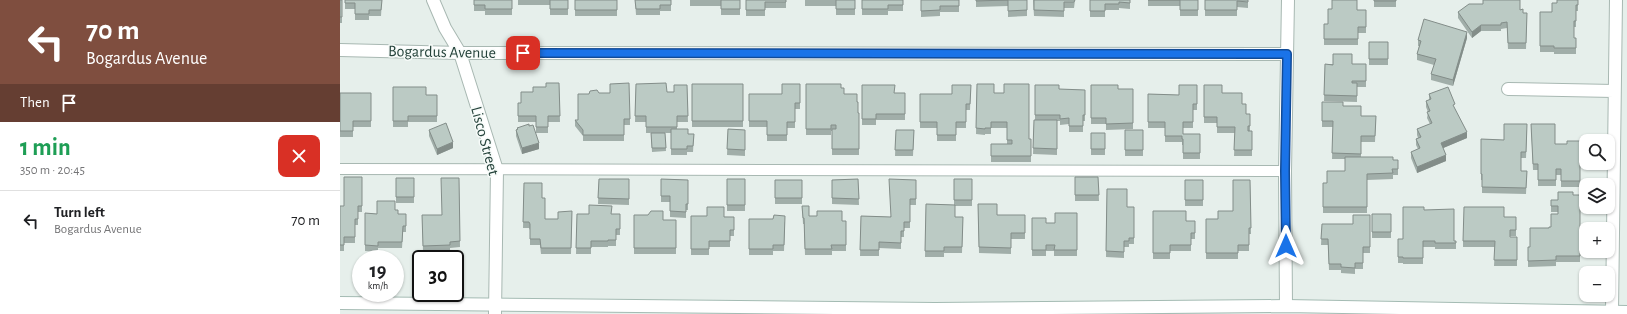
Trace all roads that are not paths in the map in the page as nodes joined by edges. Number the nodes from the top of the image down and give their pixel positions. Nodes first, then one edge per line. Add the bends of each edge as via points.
1 (433, 0) edge
2 (1288, 0) edge
3 (1616, 0) edge
4 (340, 50) edge
5 (460, 52) junction
6 (1287, 54) junction
7 (1508, 89) dead end
8 (1614, 91) junction
9 (340, 169) edge
10 (497, 170) junction
11 (1285, 171) junction
12 (340, 303) edge
13 (1286, 306) junction
14 (495, 310) edge
15 (712, 311) edge
16 (935, 311) edge
17 (1627, 312) edge
18 (1612, 313) edge

1 - 5 street, Lisco Street via 445,28
2 - 6 street
3 - 8 street
4 - 5 street, Bogardus Avenue
5 - 6 street, Bogardus Avenue
5 - 10 street, Lisco Street
6 - 11 street
7 - 8 street
8 - 18 street
9 - 10 lane
10 - 11 lane
10 - 14 street, Lisco Street
11 - 13 street
12 - 14 street
13 - 16 street
13 - 18 street
14 - 15 street
15 - 16 street
17 - 18 street

